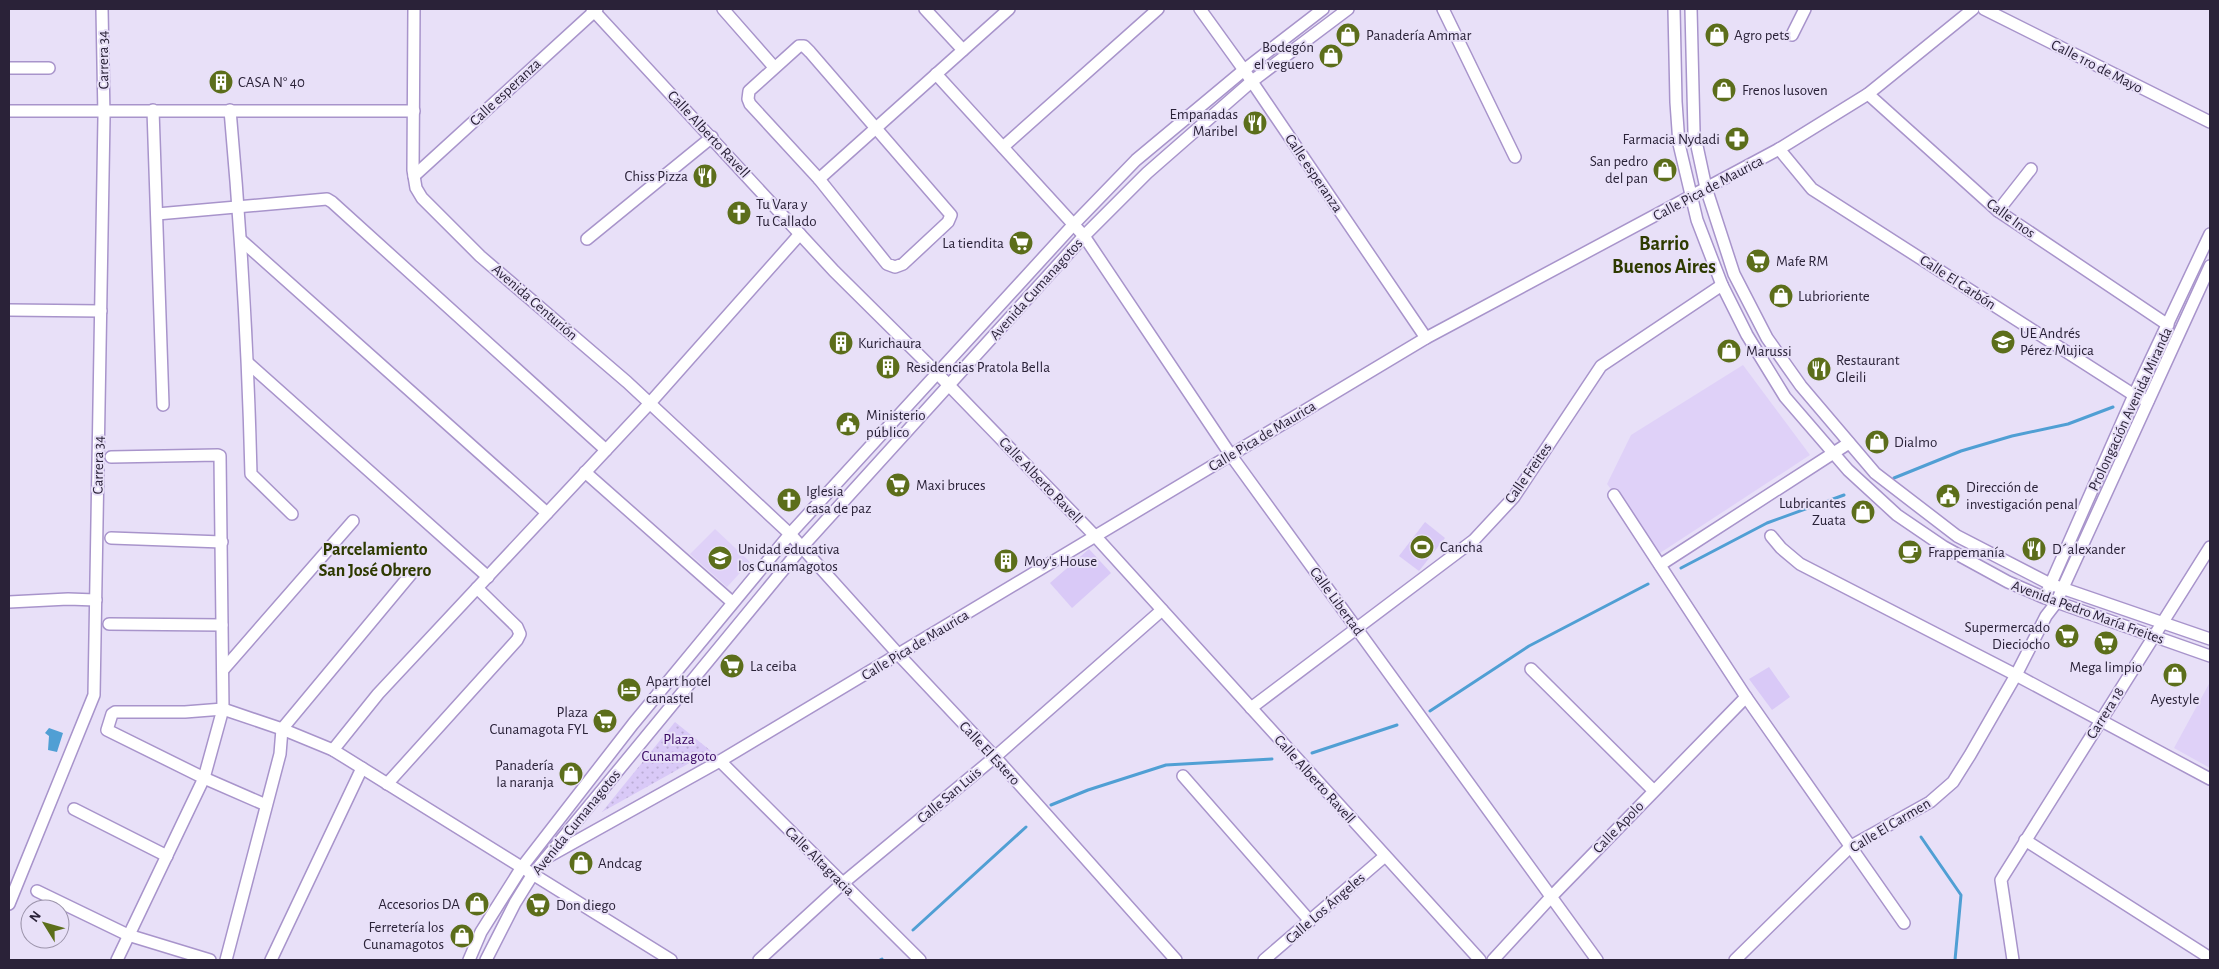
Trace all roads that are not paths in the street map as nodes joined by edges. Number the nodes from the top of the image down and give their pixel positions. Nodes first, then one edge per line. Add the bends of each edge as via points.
1 (102, 9) edge
2 (414, 9) edge
3 (595, 9) edge
4 (723, 9) edge
5 (925, 9) edge
6 (1009, 9) edge
7 (1158, 9) edge
8 (1323, 9) edge
9 (1348, 9) edge
10 (1443, 9) edge
11 (1674, 9) edge
12 (1691, 9) edge
13 (1805, 9) edge
14 (1973, 9) edge
15 (1984, 9) edge
16 (1204, 10) edge
17 (1792, 35) dead end
18 (963, 50) junction
19 (9, 68) edge
20 (49, 68) dead end
21 (774, 68) junction
22 (1244, 70) junction
23 (936, 74) junction
24 (1251, 82) junction
25 (1868, 94) junction
26 (104, 110) junction
27 (153, 110) junction
28 (230, 110) junction
29 (414, 110) junction
30 (9, 111) edge
31 (2210, 122) edge
32 (877, 127) junction
33 (712, 137) junction
34 (1003, 147) junction
35 (1779, 149) junction
36 (1515, 157) dead end
37 (2031, 169) dead end
38 (414, 176) junction
39 (819, 178) junction
40 (1706, 188) junction
41 (1691, 197) junction
42 (239, 208) junction
43 (1998, 211) junction
44 (157, 214) junction
45 (1074, 224) junction
46 (800, 234) junction
47 (2210, 234) edge
48 (1084, 236) junction
49 (587, 239) dead end
50 (242, 241) junction
51 (2210, 266) edge
52 (1722, 285) junction
53 (9, 310) edge
54 (101, 311) junction
55 (2168, 325) junction
56 (1426, 338) junction
57 (248, 363) junction
58 (937, 373) junction
59 (949, 386) junction
60 (2134, 395) junction
61 (2148, 401) junction
62 (650, 403) junction
63 (163, 405) dead end
64 (1849, 443) junction
65 (606, 450) junction
66 (1230, 454) junction
67 (1834, 454) junction
68 (112, 457) dead end
69 (585, 472) junction
70 (1614, 495) dead end
71 (547, 513) junction
72 (292, 514) dead end
73 (353, 521) dead end
74 (790, 534) junction
75 (1771, 536) dead end
76 (1096, 537) junction
77 (111, 538) dead end
78 (222, 542) junction
79 (802, 547) junction
80 (2210, 547) edge
81 (1660, 565) junction
82 (411, 574) dead end
83 (488, 577) junction
84 (2050, 584) junction
85 (477, 588) junction
86 (2063, 589) junction
87 (96, 600) junction
88 (2050, 600) junction
89 (9, 602) edge
90 (732, 602) junction
91 (1162, 610) junction
92 (2162, 623) junction
93 (110, 624) dead end
94 (222, 625) junction
95 (1357, 629) junction
96 (2154, 636) junction
97 (2210, 639) edge
98 (899, 655) junction
99 (2210, 656) edge
100 (1531, 669) dead end
101 (223, 670) junction
102 (2016, 675) junction
103 (1746, 697) junction
104 (1251, 708) junction
105 (223, 709) junction
106 (2100, 721) junction
107 (282, 730) junction
108 (333, 750) junction
109 (995, 757) junction
110 (720, 761) junction
111 (362, 768) junction
112 (1183, 776) dead end
113 (204, 778) junction
114 (2210, 779) edge
115 (387, 784) junction
116 (1653, 790) junction
117 (266, 805) junction
118 (74, 809) dead end
119 (2025, 840) junction
120 (1851, 846) junction
121 (167, 856) junction
122 (1385, 856) junction
123 (546, 858) junction
124 (522, 867) junction
125 (532, 874) junction
126 (843, 883) junction
127 (37, 891) dead end
128 (1551, 897) junction
129 (9, 904) edge
130 (1310, 921) junction
131 (1904, 923) dead end
132 (128, 936) junction
133 (2210, 958) edge
134 (117, 960) edge
135 (210, 960) edge
136 (226, 960) edge
137 (271, 960) edge
138 (469, 960) edge
139 (486, 960) edge
140 (671, 960) edge
141 (759, 960) edge
142 (920, 960) edge
143 (1176, 960) edge
144 (1264, 960) edge
145 (1480, 960) edge
146 (1493, 960) edge
147 (1597, 960) edge
148 (1735, 960) edge
149 (2013, 960) edge

1 - 26 street, Carrera 34
2 - 29 street, Avenida Centurión
3 - 33 street, Calle Alberto Ravell
3 - 38 street, Calle esperanza
4 - 21 street
5 - 18 street
6 - 18 street
7 - 34 street
8 - 22 street, Avenida Cumanagotos
9 - 24 street, Avenida Cumanagotos
10 - 36 street
11 - 41 street, Avenida Pedro María Freites via 1679,144
12 - 40 street, Avenida Pedro María Freites via 1694,132
13 - 17 street
14 - 25 street, Calle Pica de Maurica
15 - 31 street, Calle 1ro de Mayo
16 - 22 street, Calle esperanza
18 - 23 street
19 - 20 street
21 - 32 street via 799,46 804,46
21 - 39 street via 749,91 750,104
22 - 24 street, Calle esperanza
22 - 45 street, Avenida Cumanagotos via 1136,160
23 - 32 street
23 - 34 street, Calle Libertad
24 - 48 street, Avenida Cumanagotos via 1147,173
24 - 56 street, Calle esperanza
25 - 35 street, Calle Pica de Maurica
25 - 43 street, Calle Inos
26 - 27 street
26 - 30 street
26 - 54 street, Carrera 34
27 - 28 street
27 - 44 street
28 - 29 street
28 - 42 street
29 - 38 street, Avenida Centurión
32 - 39 street
32 - 39 street via 951,215 948,222 903,264 895,267 887,264
33 - 46 street, Calle Alberto Ravell
33 - 49 street
34 - 45 street, Calle Libertad
35 - 40 street, Calle Pica de Maurica
35 - 60 street, Calle El Carbón via 1812,189
37 - 43 street
38 - 62 street, Avenida Centurión via 419,193 444,222
40 - 41 street, Calle Pica de Maurica
40 - 64 street, Avenida Pedro María Freites via 1734,274 1767,338 1801,386
41 - 52 street, Avenida Pedro María Freites
41 - 56 street, Calle Pica de Maurica
42 - 44 street
42 - 50 street
42 - 65 street via 332,202
43 - 55 street, Calle Inos
44 - 63 street
45 - 48 street, Calle Libertad
45 - 58 street, Avenida Cumanagotos
46 - 58 street, Calle Alberto Ravell
46 - 62 street
47 - 55 street, Prolongación Avenida Miranda
48 - 59 street, Avenida Cumanagotos
48 - 66 street, Calle Libertad
50 - 57 street
50 - 71 street
51 - 61 street, Prolongación Avenida Miranda
52 - 67 street, Avenida Pedro María Freites via 1747,335 1785,397
52 - 95 street, Calle Freites via 1601,366 1514,497 1474,540
53 - 54 street
54 - 87 street, Carrera 34
55 - 60 street, Prolongación Avenida Miranda
56 - 66 street, Calle Pica de Maurica
57 - 72 street via 251,474
57 - 83 street
58 - 59 street, Calle Alberto Ravell
58 - 74 street, Avenida Cumanagotos
59 - 76 street, Calle Alberto Ravell
59 - 79 street, Avenida Cumanagotos
60 - 61 street, Calle El Carbón
60 - 84 street, Prolongación Avenida Miranda
61 - 86 street, Prolongación Avenida Miranda
62 - 65 street
62 - 74 street, Avenida Centurión
64 - 67 street
64 - 84 street, Avenida Pedro María Freites via 1875,472 1957,536
65 - 69 street
66 - 76 street, Calle Pica de Maurica
66 - 95 street, Calle Libertad
67 - 81 street
67 - 88 street, Avenida Pedro María Freites via 1897,515 1944,547 2008,582
68 - 78 street via 220,456
69 - 71 street
69 - 90 street
70 - 81 street
71 - 83 street
73 - 101 street
74 - 79 street, Avenida Centurión
74 - 90 street, Avenida Cumanagotos
75 - 102 street via 1800,564
76 - 91 street, Calle Alberto Ravell
76 - 98 street, Calle Pica de Maurica
77 - 78 street
78 - 94 street
79 - 98 street, Calle El Estero
79 - 123 street, Avenida Cumanagotos
80 - 92 street, Carrera 18
81 - 103 street
82 - 107 street
83 - 85 street
84 - 86 street, Avenida Pedro María Freites
84 - 88 street, Prolongación Avenida Miranda
85 - 108 street via 378,694
85 - 115 street via 517,627 520,634
86 - 88 street, Prolongación Avenida Miranda
86 - 92 street, Avenida Pedro María Freites
87 - 89 street
87 - 129 street, Carrera 34 via 94,696
88 - 96 street, Avenida Pedro María Freites
88 - 102 street, Calle El Carmen via 2046,616
90 - 124 street, Avenida Cumanagotos
91 - 104 street, Calle Alberto Ravell
91 - 109 street, Calle San Luis
92 - 96 street, Carrera 18
92 - 97 street, Avenida Pedro María Freites
93 - 94 street
94 - 101 street
95 - 104 street, Calle Freites
95 - 128 street, Calle Libertad
96 - 99 street, Avenida Pedro María Freites
96 - 106 street, Carrera 18
98 - 109 street, Calle El Estero
98 - 110 street, Calle Pica de Maurica
100 - 116 street
101 - 105 street
102 - 106 street
102 - 120 street, Calle El Carmen via 1953,782 1930,802
103 - 116 street, Calle Apolo
103 - 120 street
104 - 122 street, Calle Alberto Ravell
105 - 107 street
105 - 113 street
105 - 113 street via 113,712 106,729
106 - 114 street
106 - 119 street, Carrera 18
107 - 108 street
107 - 117 street via 280,754
108 - 111 street
109 - 126 street, Calle San Luis
109 - 143 street, Calle El Estero
110 - 123 street, Calle Pica de Maurica
110 - 126 street, Calle Altagracia
111 - 115 street
111 - 137 street
112 - 130 street
113 - 117 street
113 - 121 street
115 - 124 street
116 - 128 street, Calle Apolo
117 - 136 street
118 - 121 street
119 - 133 street
119 - 149 street, Carrera 18 via 2001,880
120 - 131 street
120 - 148 street, Calle El Carmen
121 - 132 street
122 - 130 street, Calle Los Ángeles
122 - 145 street, Calle Alberto Ravell
123 - 125 street, Avenida Cumanagotos
124 - 125 street
124 - 138 street, Avenida Cumanagotos via 481,932
125 - 139 street, Avenida Cumanagotos
125 - 140 street
126 - 141 street, Calle San Luis
126 - 142 street, Calle Altagracia
127 - 132 street
128 - 146 street, Calle Apolo
128 - 147 street, Calle Libertad
130 - 144 street, Calle Los Ángeles
132 - 134 street
132 - 135 street

